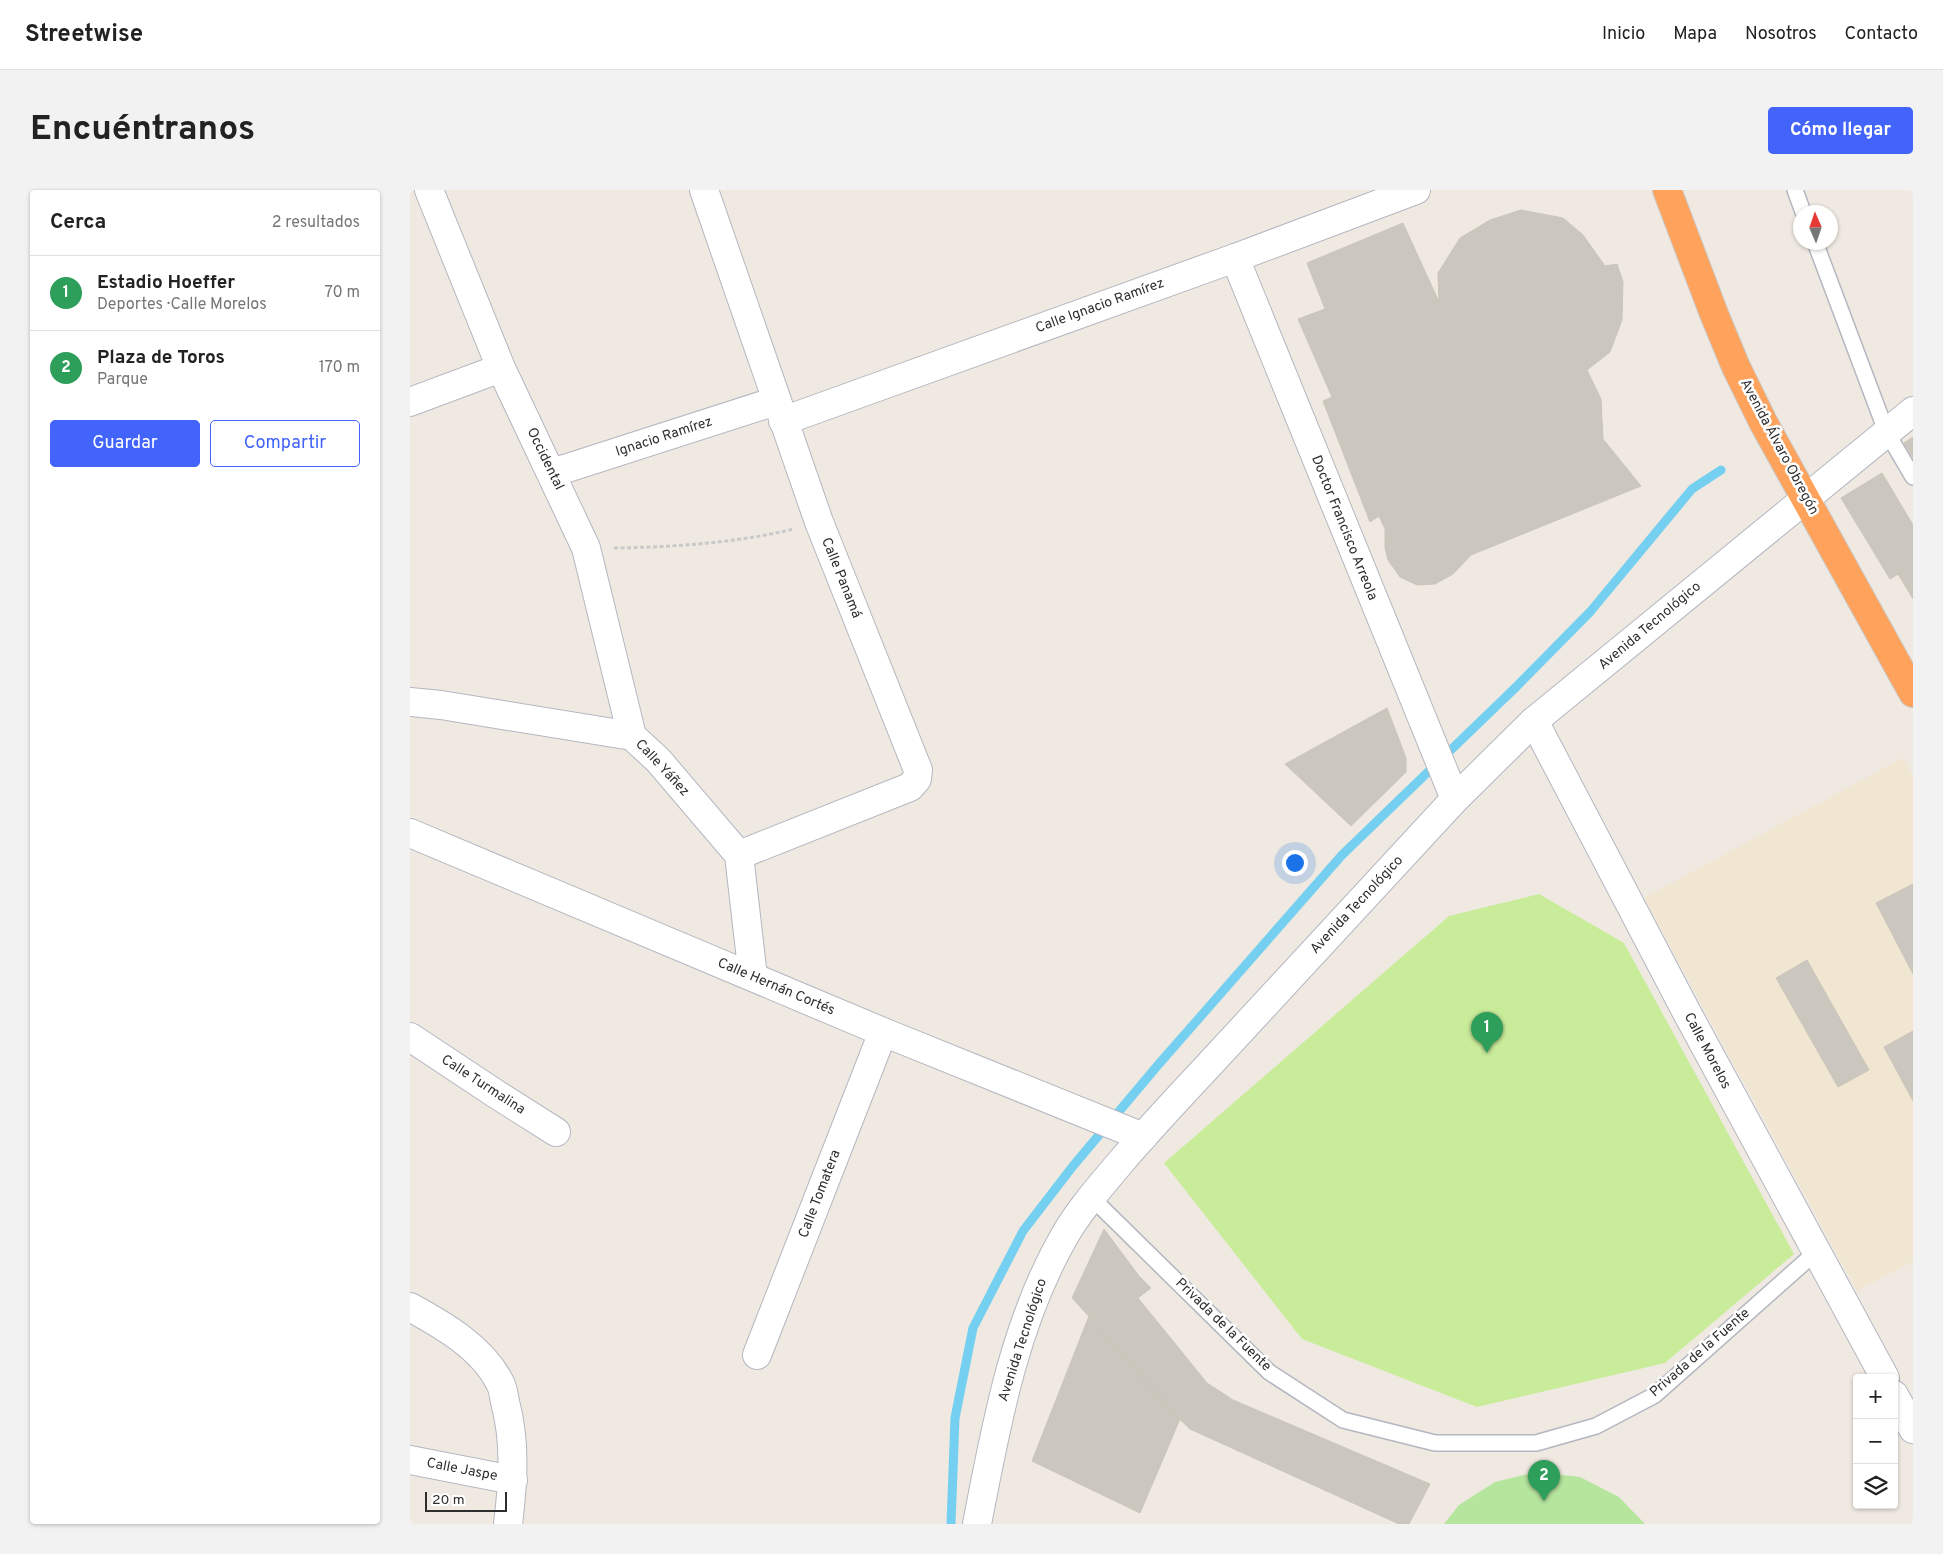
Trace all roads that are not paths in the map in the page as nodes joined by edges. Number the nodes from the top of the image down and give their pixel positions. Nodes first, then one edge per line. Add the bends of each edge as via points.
1 (429, 190) edge
2 (704, 190) edge
3 (1413, 190) edge
4 (1667, 190) edge
5 (1795, 190) edge
6 (1800, 205) edge
7 (1818, 250) edge
8 (1234, 258) junction
9 (501, 368) junction
10 (410, 402) edge
11 (780, 411) junction
12 (1913, 411) edge
13 (1886, 431) junction
14 (552, 472) junction
15 (1913, 477) edge
16 (1805, 498) junction
17 (1913, 693) edge
18 (410, 702) edge
19 (1534, 721) junction
20 (632, 736) junction
21 (1455, 799) junction
22 (410, 833) edge
23 (738, 855) junction
24 (753, 977) junction
25 (883, 1032) junction
26 (410, 1037) edge
27 (556, 1132) dead end
28 (1142, 1137) junction
29 (1091, 1197) junction
30 (1816, 1252) junction
31 (410, 1307) edge
32 (757, 1355) dead end
33 (1883, 1374) edge
34 (1898, 1402) edge
35 (1913, 1429) edge
36 (410, 1460) edge
37 (514, 1480) junction
38 (508, 1524) edge
39 (976, 1524) edge

1 - 9 street, Occidental
2 - 11 street, Calle Panamá
3 - 8 street, Calle Ignacio Ramírez
4 - 16 highway, Avenida Álvaro Obregón via 1736,367
5 - 6 lane
7 - 13 lane
8 - 11 street, Calle Ignacio Ramírez
8 - 21 street, Doctor Francisco Arreola
9 - 10 street
9 - 14 street, Occidental
11 - 14 street, Ignacio Ramírez
11 - 23 street, Calle Panamá via 819,522 918,770 917,779 910,787
12 - 13 street, Avenida Tecnológico
13 - 15 lane
13 - 16 street, Avenida Tecnológico
14 - 20 street, Occidental via 586,548
16 - 17 highway, Avenida Álvaro Obregón
16 - 19 street, Avenida Tecnológico
18 - 20 street, Calle Yáñez
19 - 21 street, Avenida Tecnológico
19 - 30 street, Calle Morelos
20 - 23 street, Calle Yáñez via 658,760
21 - 28 street, Avenida Tecnológico
22 - 24 street, Calle Hernán Cortés
23 - 24 street
24 - 25 street, Calle Hernán Cortés
25 - 28 street, Calle Hernán Cortés
25 - 32 street, Calle Tomatera
26 - 27 street, Calle Turmalina
28 - 29 street, Avenida Tecnológico
29 - 30 lane, Privada de la Fuente via 1270,1372 1344,1420 1435,1443 1536,1443 1596,1426 1655,1395
29 - 39 street, Avenida Tecnológico via 1066,1234 1030,1310 995,1432
30 - 33 street, Calle Morelos
31 - 37 street via 454,1334 481,1356 501,1383 509,1417
34 - 35 street
36 - 37 street, Calle Jaspe
37 - 38 street

